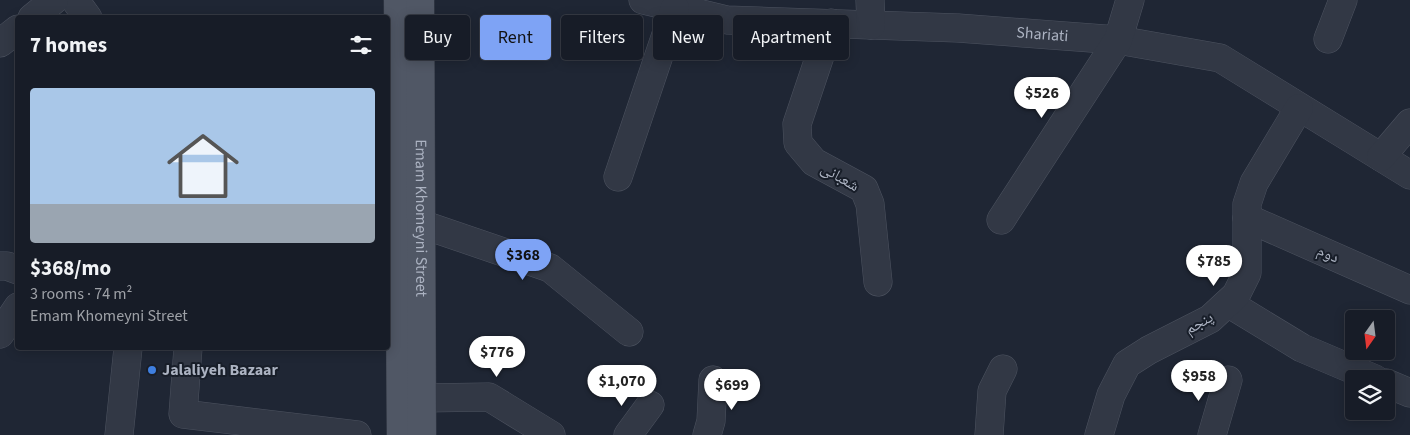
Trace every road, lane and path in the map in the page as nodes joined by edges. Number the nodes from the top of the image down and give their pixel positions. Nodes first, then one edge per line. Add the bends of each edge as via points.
1 (54, 0) edge
2 (75, 0) edge
3 (398, 0) edge
4 (420, 0) edge
5 (643, 0) edge
6 (1130, 0) edge
7 (1343, 0) edge
8 (706, 7) edge
9 (675, 8) junction
10 (870, 12) edge
11 (36, 15) edge
12 (86, 15) edge
13 (849, 18) edge
14 (733, 20) edge
15 (15, 31) edge
16 (1328, 39) dead end
17 (1118, 40) junction
18 (0, 43) edge
19 (819, 60) edge
20 (1300, 108) junction
21 (1410, 123) edge
22 (394, 156) edge
23 (1381, 157) junction
24 (1410, 175) edge
25 (618, 177) dead end
26 (1247, 218) junction
27 (1002, 220) dead end
28 (403, 222) edge
29 (0, 266) edge
30 (15, 269) edge
31 (878, 282) dead end
32 (1410, 290) edge
33 (1228, 303) junction
34 (15, 312) edge
35 (629, 332) dead end
36 (0, 334) edge
37 (128, 350) edge
38 (188, 350) edge
39 (1003, 369) dead end
40 (1354, 370) edge
41 (713, 380) dead end
42 (1228, 380) dead end
43 (1395, 387) edge
44 (1410, 393) edge
45 (422, 398) junction
46 (650, 405) dead end
47 (119, 435) edge
48 (357, 435) edge
49 (401, 435) edge
50 (422, 435) edge
51 (551, 435) edge
52 (628, 435) edge
53 (707, 435) edge
54 (989, 435) edge
55 (1099, 435) edge
56 (1212, 435) edge

1 - 11 street
2 - 12 street
3 - 22 main road, Emam Khomeyni Street
4 - 28 main road, Emam Khomeyni Street
5 - 9 street, Shariati
6 - 17 street
7 - 16 street
8 - 9 street, Shariati
8 - 14 street, Shariati
9 - 25 street
10 - 13 street, Shariati
10 - 17 street, Shariati via 958,28
15 - 18 street
17 - 20 street, Shariati via 1220,58
17 - 27 street
19 - 31 street, شعبانی via 797,124 798,143 814,162 864,189 870,204
20 - 23 street, Shariati
20 - 26 street, پنجم via 1254,183 1247,204
21 - 23 street
22 - 28 main road, Emam Khomeyni Street
23 - 24 street, Shariati
26 - 32 street, دوم
26 - 33 street, پنجم via 1247,272 1236,295
28 - 35 street via 550,268
28 - 45 main road, Emam Khomeyni Street
28 - 49 main road, Emam Khomeyni Street
29 - 30 street
33 - 40 street via 1302,348
33 - 55 street, پنجم via 1210,319 1148,350 1128,364 1111,395
34 - 36 street
37 - 47 street
38 - 48 street via 183,414
39 - 54 street via 992,391
41 - 53 street
42 - 56 street
43 - 44 street
45 - 50 main road, Emam Khomeyni Street
45 - 51 street via 489,397
46 - 52 street

